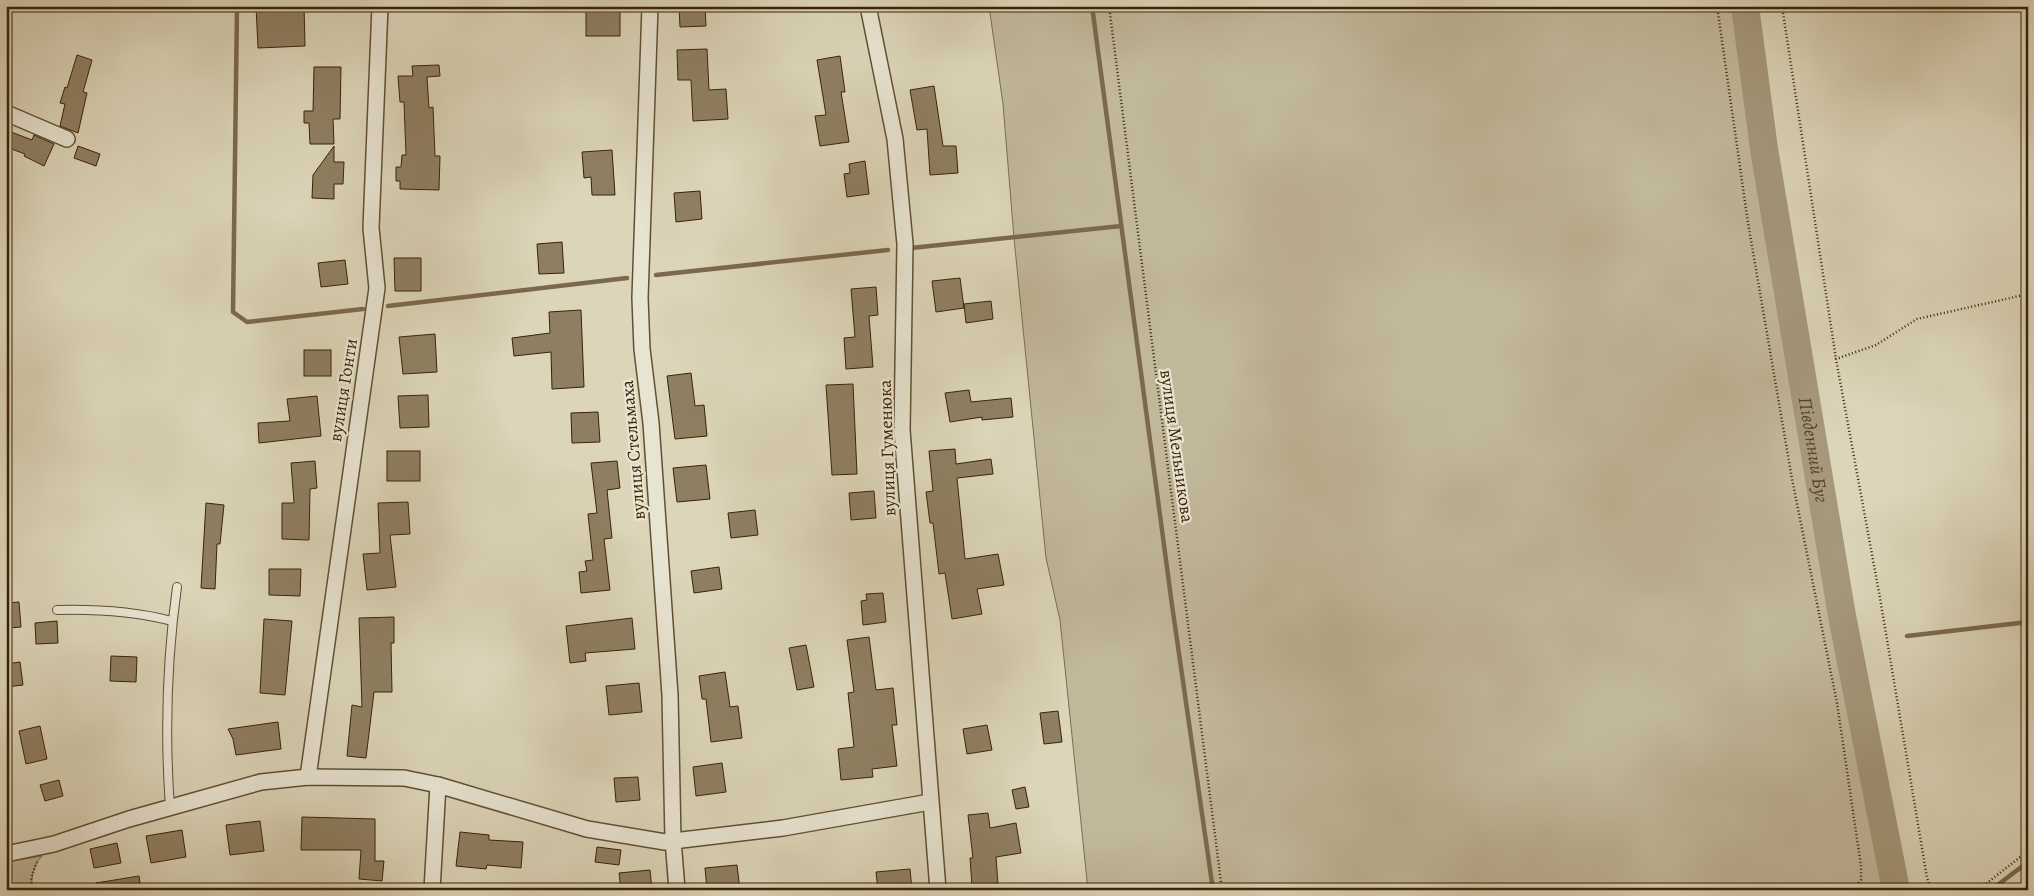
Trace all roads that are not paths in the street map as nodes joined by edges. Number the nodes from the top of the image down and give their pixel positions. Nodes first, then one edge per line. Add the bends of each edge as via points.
1 (380, 6) edge
2 (650, 6) edge
3 (868, 6) edge
4 (6, 113) edge
5 (67, 139) dead end
6 (177, 587) dead end
7 (56, 610) dead end
8 (172, 621) junction
9 (308, 776) junction
10 (438, 785) junction
11 (930, 802) junction
12 (170, 808) junction
13 (673, 840) junction
14 (6, 854) edge
15 (432, 890) edge
16 (677, 890) edge
17 (938, 890) edge

1 - 9 street, вулиця Гонти via 372,220 377,288
2 - 13 street, вулиця Стельмаха via 640,298 670,695
3 - 11 street, вулиця Гуменюка via 894,139 905,244 902,430
4 - 5 street
6 - 8 lane
7 - 8 lane via 129,612
8 - 12 lane via 166,749
9 - 10 street via 404,778
9 - 12 street via 261,782
10 - 13 street via 587,829 665,842
10 - 15 street
11 - 13 street via 783,828
11 - 17 street, вулиця Гуменюка
12 - 14 street via 54,844
13 - 16 street, вулиця Стельмаха

